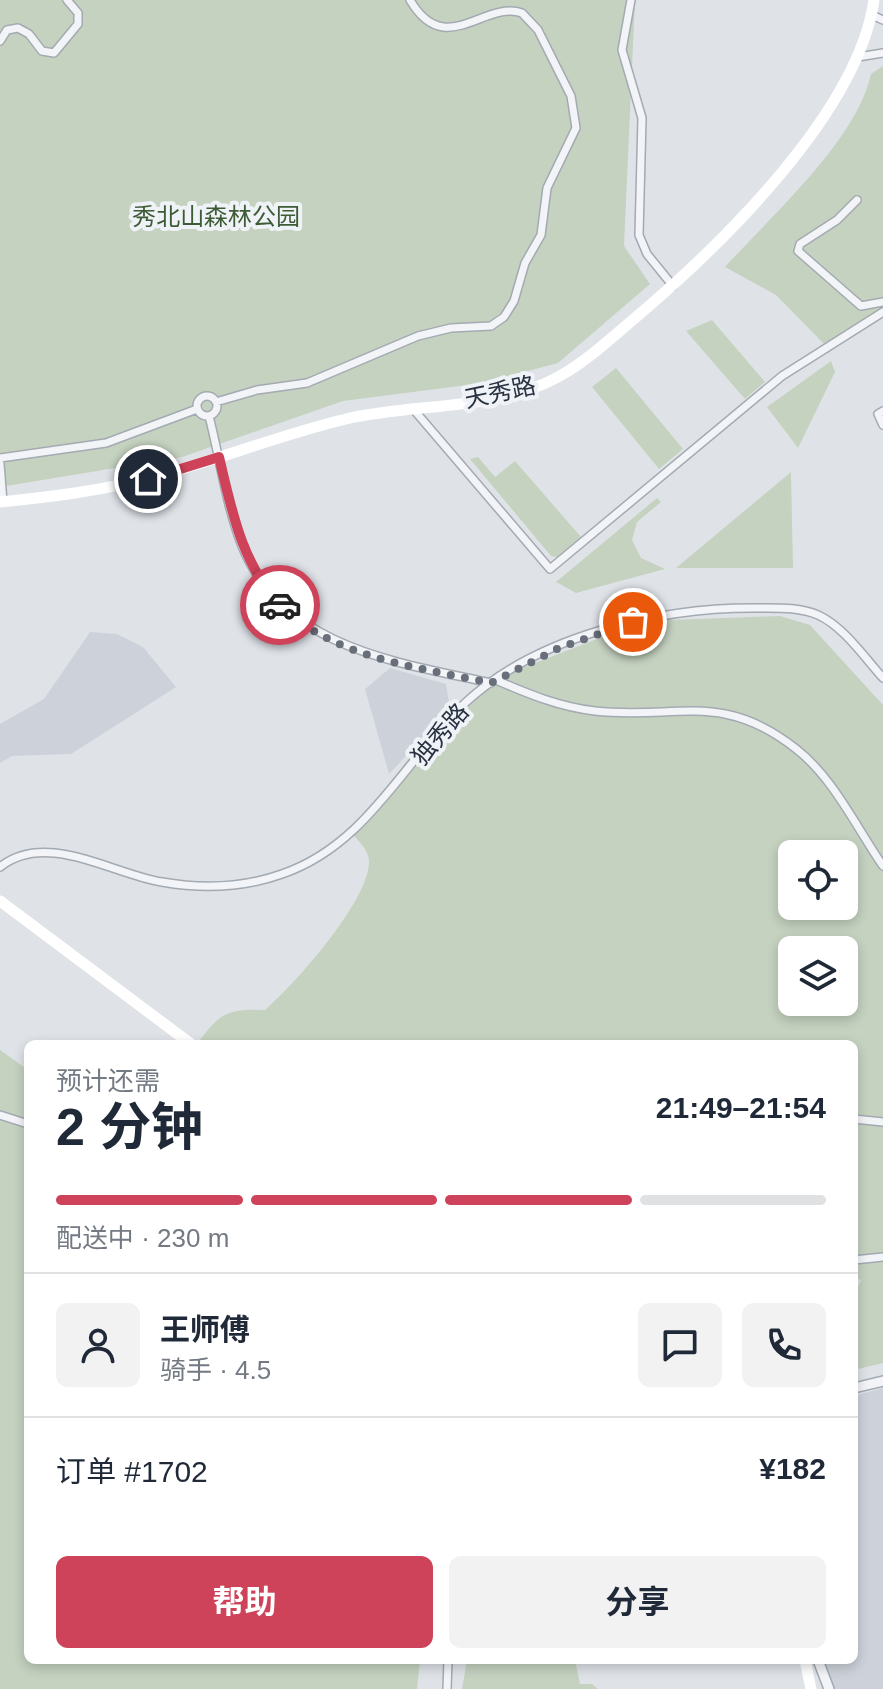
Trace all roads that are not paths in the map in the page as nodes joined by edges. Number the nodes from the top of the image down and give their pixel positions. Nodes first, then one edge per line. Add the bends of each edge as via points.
1 (67, 0) edge
2 (410, 0) edge
3 (631, 0) edge
4 (874, 0) edge
5 (877, 18) edge
6 (0, 41) edge
7 (883, 53) edge
8 (858, 57) junction
9 (857, 200) dead end
10 (673, 286) junction
11 (883, 302) edge
12 (883, 312) edge
13 (216, 402) junction
14 (412, 408) junction
15 (197, 409) junction
16 (883, 411) edge
17 (209, 416) junction
18 (883, 425) edge
19 (219, 457) junction
20 (0, 461) edge
21 (1, 502) edge
22 (883, 678) edge
23 (494, 681) junction
24 (883, 866) edge
25 (0, 867) edge
26 (0, 901) edge
27 (186, 1040) edge
28 (0, 1115) edge
29 (858, 1119) edge
30 (883, 1122) edge
31 (24, 1123) edge
32 (883, 1257) edge
33 (858, 1260) edge
34 (883, 1381) edge
35 (858, 1387) edge
36 (448, 1664) edge
37 (806, 1664) edge
38 (820, 1664) edge
39 (447, 1689) edge
40 (811, 1689) edge
41 (829, 1689) edge

1 - 6 street via 78,13 78,24 54,53 42,51 18,28 7,30
2 - 13 street via 423,19 448,25 463,26 511,9 522,13 543,39 571,96 576,128 547,188 541,235 525,263 514,301 491,326 429,332 307,383
3 - 10 street via 622,50 642,118 639,235
4 - 5 main road, 天秀路
5 - 8 main road, 天秀路
7 - 8 street
8 - 10 main road, 天秀路 via 773,182
9 - 11 street via 798,251 861,306
10 - 14 main road, 天秀路 via 560,376 499,396
12 - 14 street via 782,376 550,569
13 - 15 street via 203,397
13 - 17 street
14 - 19 main road, 天秀路 via 347,419
15 - 17 street
15 - 20 street via 106,443
16 - 18 street via 878,414
17 - 19 street
19 - 21 main road, 天秀路 via 91,491
19 - 23 street via 248,559 292,616 343,644
20 - 21 street
22 - 23 street, 独秀路 via 822,617 791,609 737,608 677,612 633,622 559,648
23 - 24 street via 582,709 703,709 753,723 795,748 813,766
23 - 25 street, 独秀路 via 456,712 354,830 323,855 291,871 252,882 203,886 140,878 50,852 20,856
26 - 27 main road
28 - 31 street
29 - 30 street
32 - 33 street
34 - 35 street
36 - 39 street
37 - 40 main road
38 - 41 street

